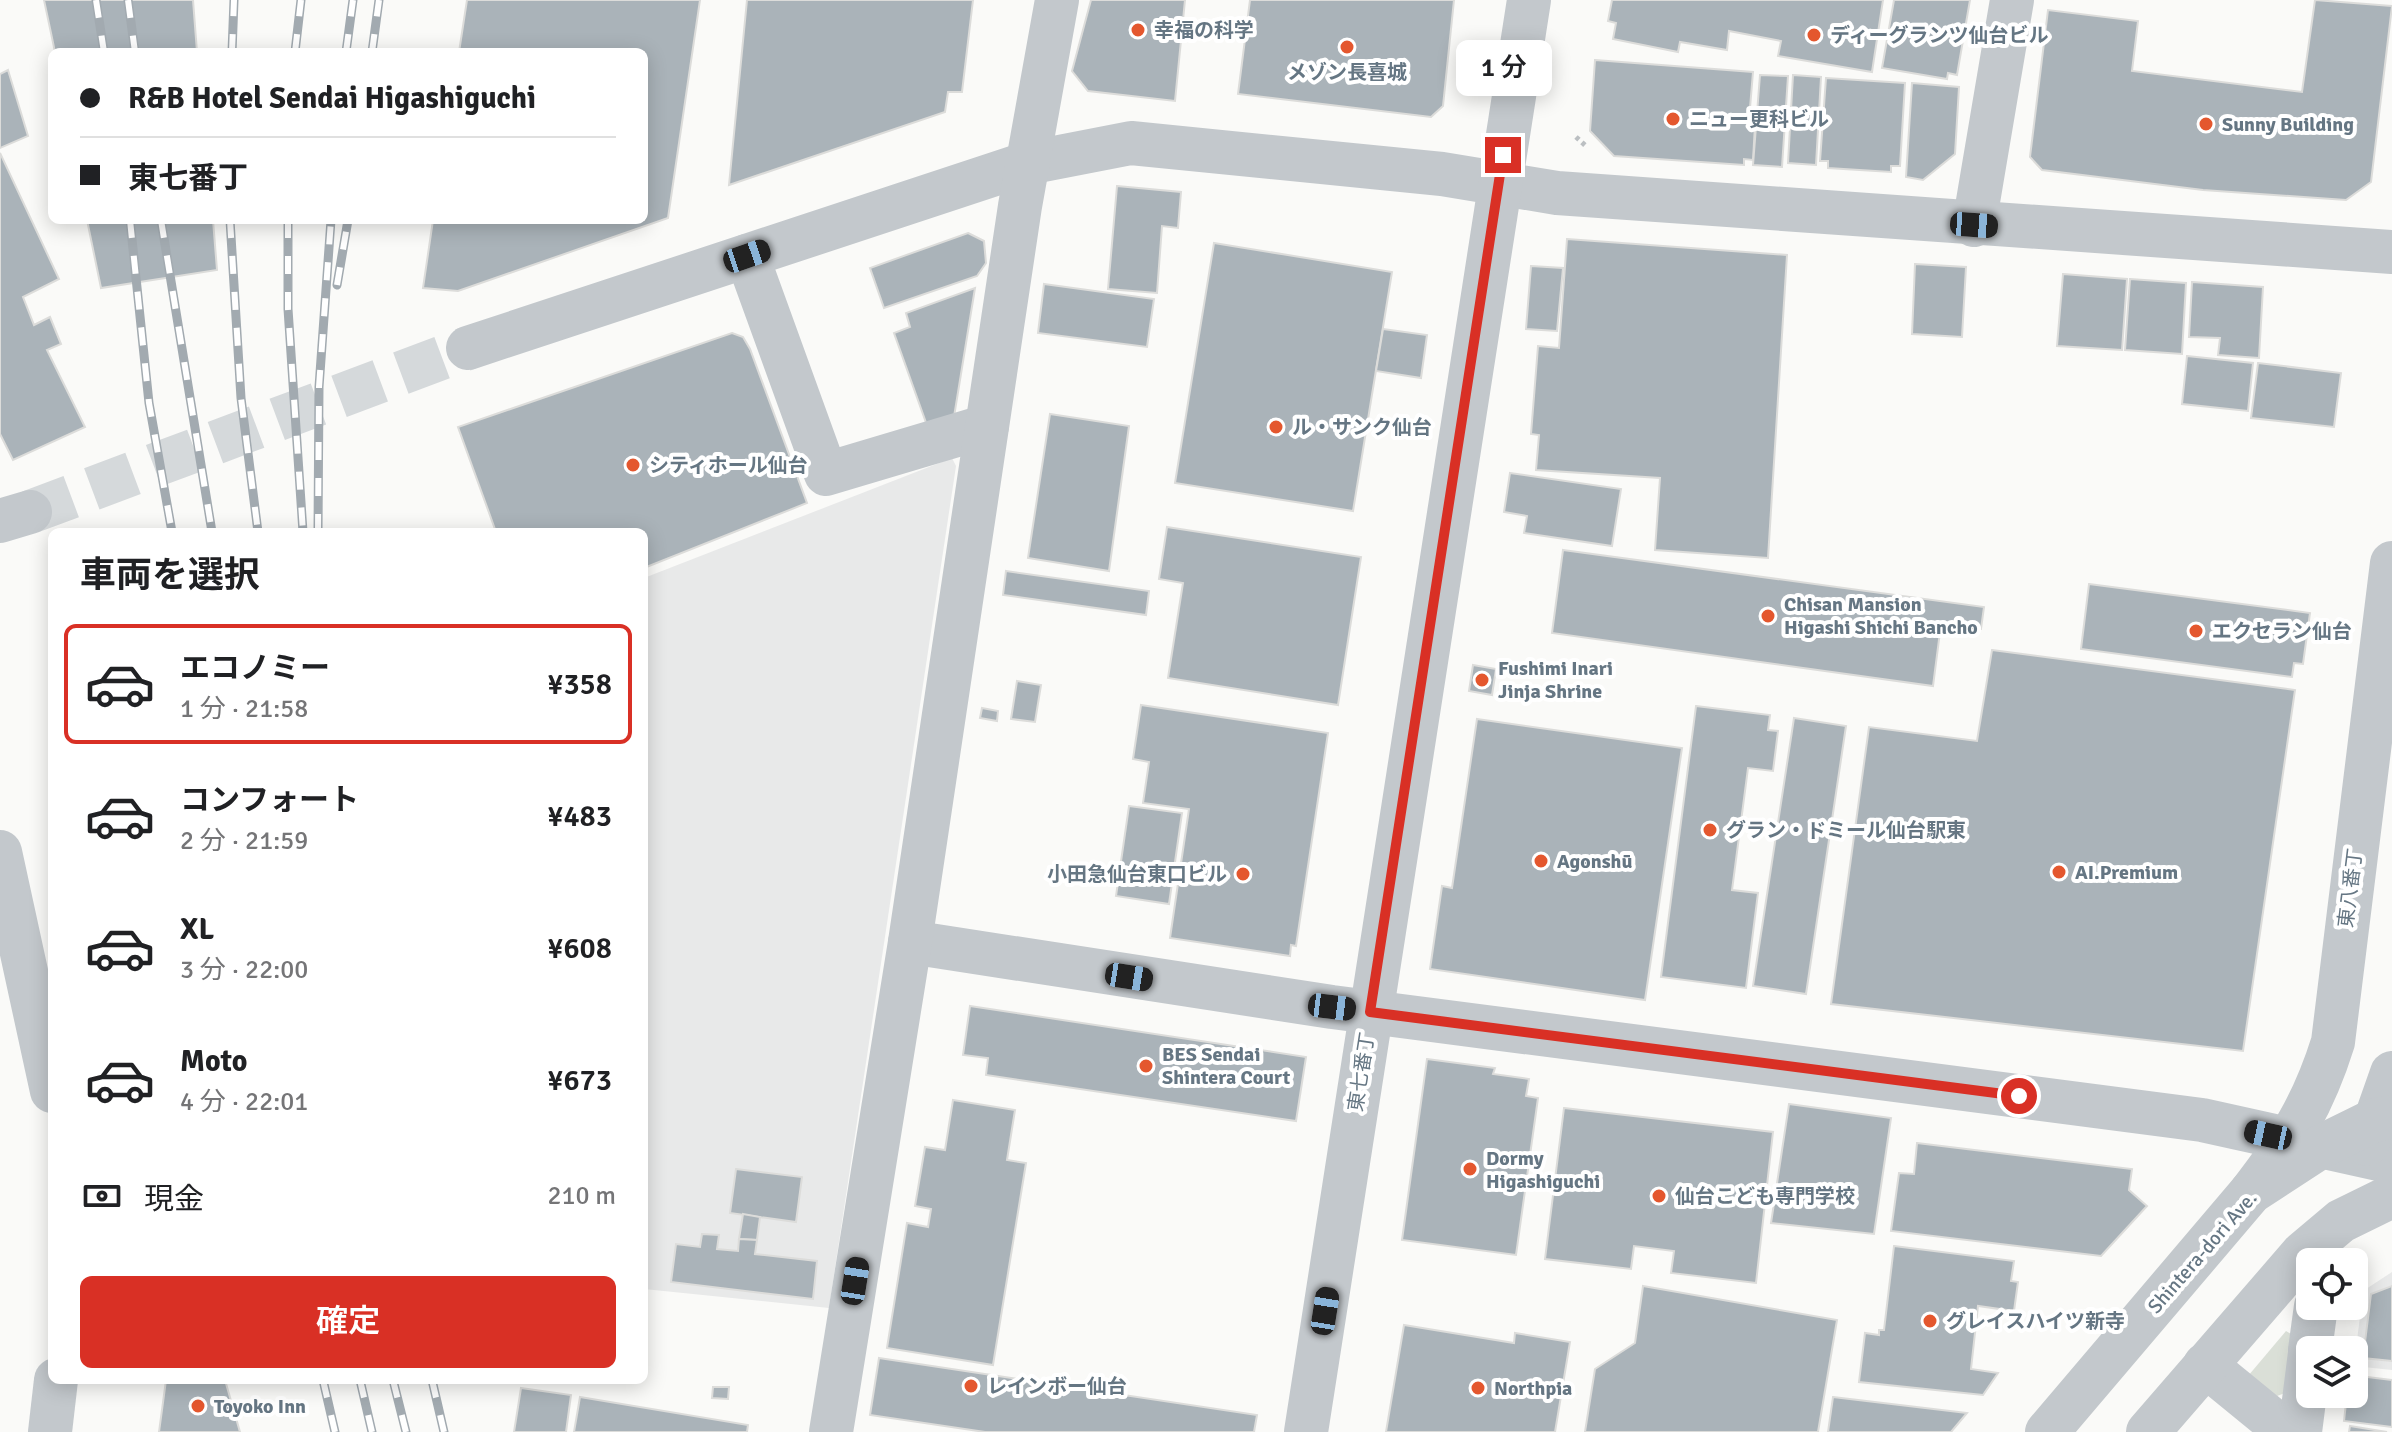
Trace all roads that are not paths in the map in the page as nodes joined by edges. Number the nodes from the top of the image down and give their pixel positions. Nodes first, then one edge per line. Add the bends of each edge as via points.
1 (1057, 0) edge
2 (1529, 0) edge
3 (2012, 0) edge
4 (1028, 163) junction
5 (1499, 183) junction
6 (1974, 225) junction
7 (2392, 252) edge
8 (747, 256) junction
9 (468, 348) tunnel mouth
10 (987, 426) junction
11 (2392, 563) edge
12 (0, 852) edge
13 (910, 942) junction
14 (1370, 1012) junction
15 (2333, 1042) junction
16 (48, 1073) edge
17 (2392, 1073) edge
18 (2383, 1138) edge
19 (2305, 1144) junction
20 (2251, 1192) joint
21 (2392, 1196) edge
22 (2316, 1248) edge
23 (2319, 1248) edge
24 (2296, 1273) edge
25 (2205, 1365) junction
26 (56, 1384) edge
27 (2303, 1408) edge
28 (50, 1432) edge
29 (831, 1432) edge
30 (1306, 1432) edge
31 (2047, 1432) edge
32 (2148, 1432) edge
33 (2287, 1432) edge
34 (2300, 1432) edge

1 - 4 street
2 - 5 street, 東七番丁
3 - 6 street
4 - 5 street via 1131,143
4 - 8 street
4 - 10 street
5 - 6 street via 1557,193
5 - 14 street, 東七番丁
6 - 7 street
8 - 9 street
8 - 10 street via 826,474
10 - 13 street
11 - 15 street, 東八番丁
12 - 16 street
13 - 14 street
13 - 29 street
14 - 19 street via 2202,1120
14 - 30 street, 東七番丁
15 - 18 street via 2343,1074
15 - 19 street, 東八番丁
17 - 18 street
18 - 19 street
18 - 22 street
19 - 20 street, 東八番丁
20 - 31 street, Shintera-dori Ave.
21 - 23 street via 2341,1221
24 - 25 street
25 - 32 street
25 - 33 street
26 - 28 street
27 - 34 street

